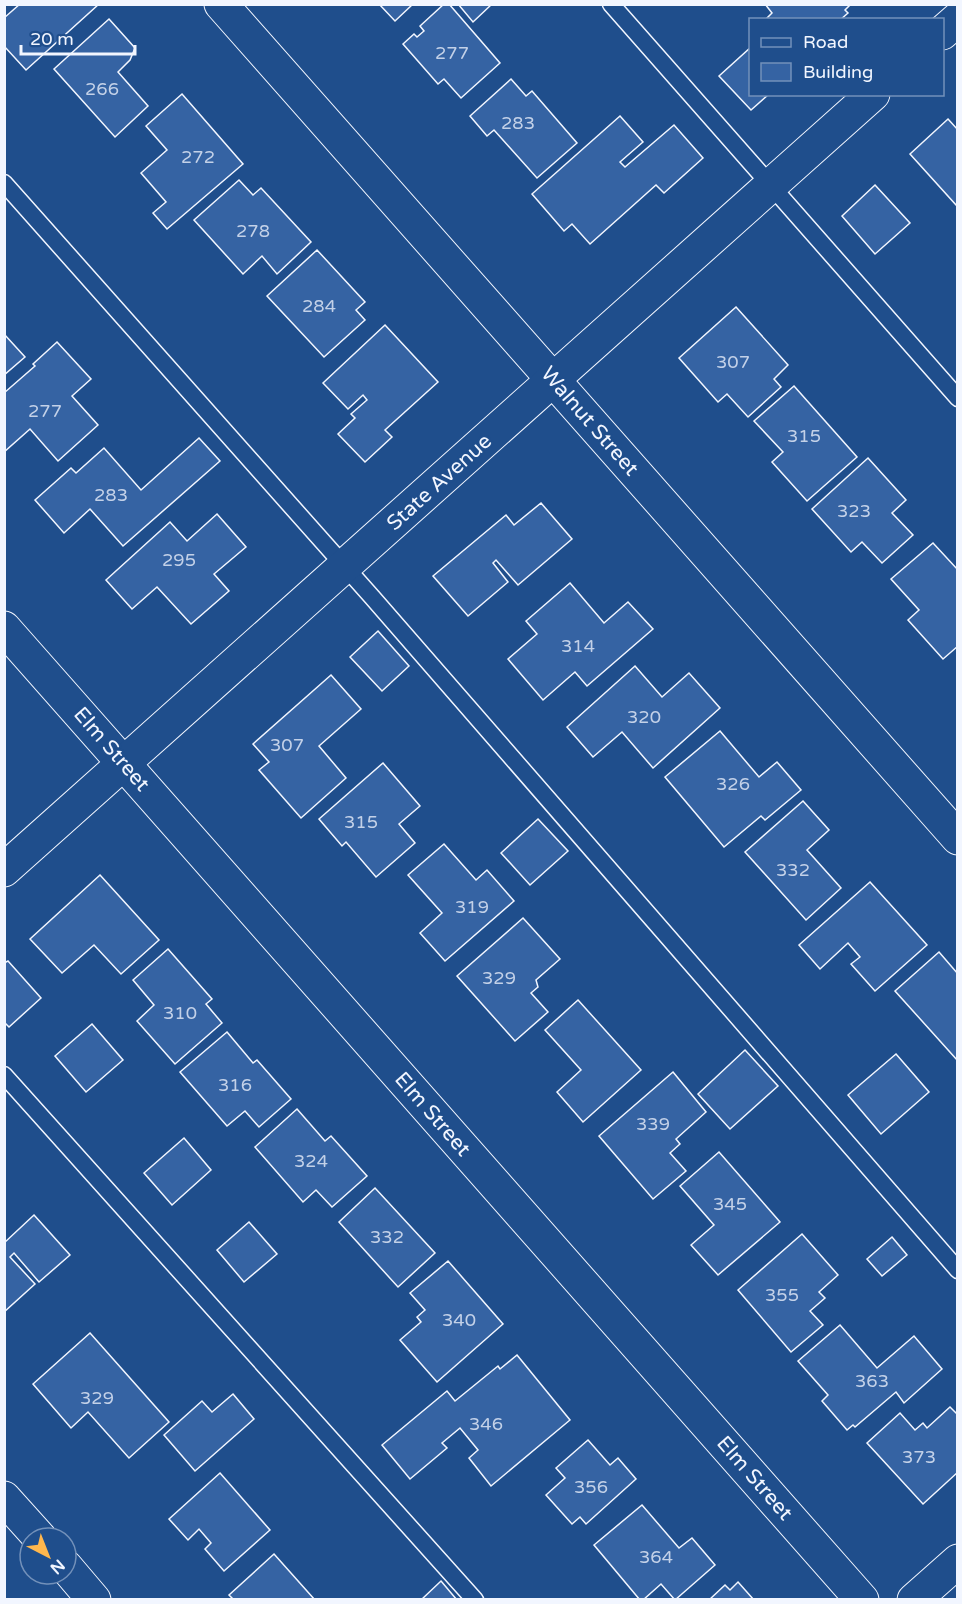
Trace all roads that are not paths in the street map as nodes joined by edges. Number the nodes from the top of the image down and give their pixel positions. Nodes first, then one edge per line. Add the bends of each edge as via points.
1 (221, 4) edge
2 (611, 4) edge
3 (957, 19) edge
4 (944, 31) edge
5 (871, 96) edge
6 (4, 183) edge
7 (770, 186) junction
8 (553, 380) junction
9 (957, 399) edge
10 (345, 566) junction
11 (4, 628) edge
12 (124, 763) junction
13 (957, 838) edge
14 (4, 870) edge
15 (4, 1075) edge
16 (957, 1270) edge
17 (4, 1498) edge
18 (29, 1526) edge
19 (957, 1561) edge
20 (78, 1581) edge
21 (94, 1599) edge
22 (475, 1599) edge
23 (862, 1599) edge
24 (914, 1599) edge

1 - 8 street, Walnut Street
2 - 7 lane
3 - 4 street
5 - 7 street, State Avenue
6 - 10 lane
7 - 8 street, State Avenue
7 - 9 lane
8 - 10 street, State Avenue
8 - 13 street, Walnut Street
10 - 12 street, State Avenue
10 - 16 lane
11 - 12 street, Elm Street
12 - 14 street, State Avenue
12 - 23 street, Elm Street
15 - 22 lane
17 - 18 street
19 - 24 street
20 - 21 street

